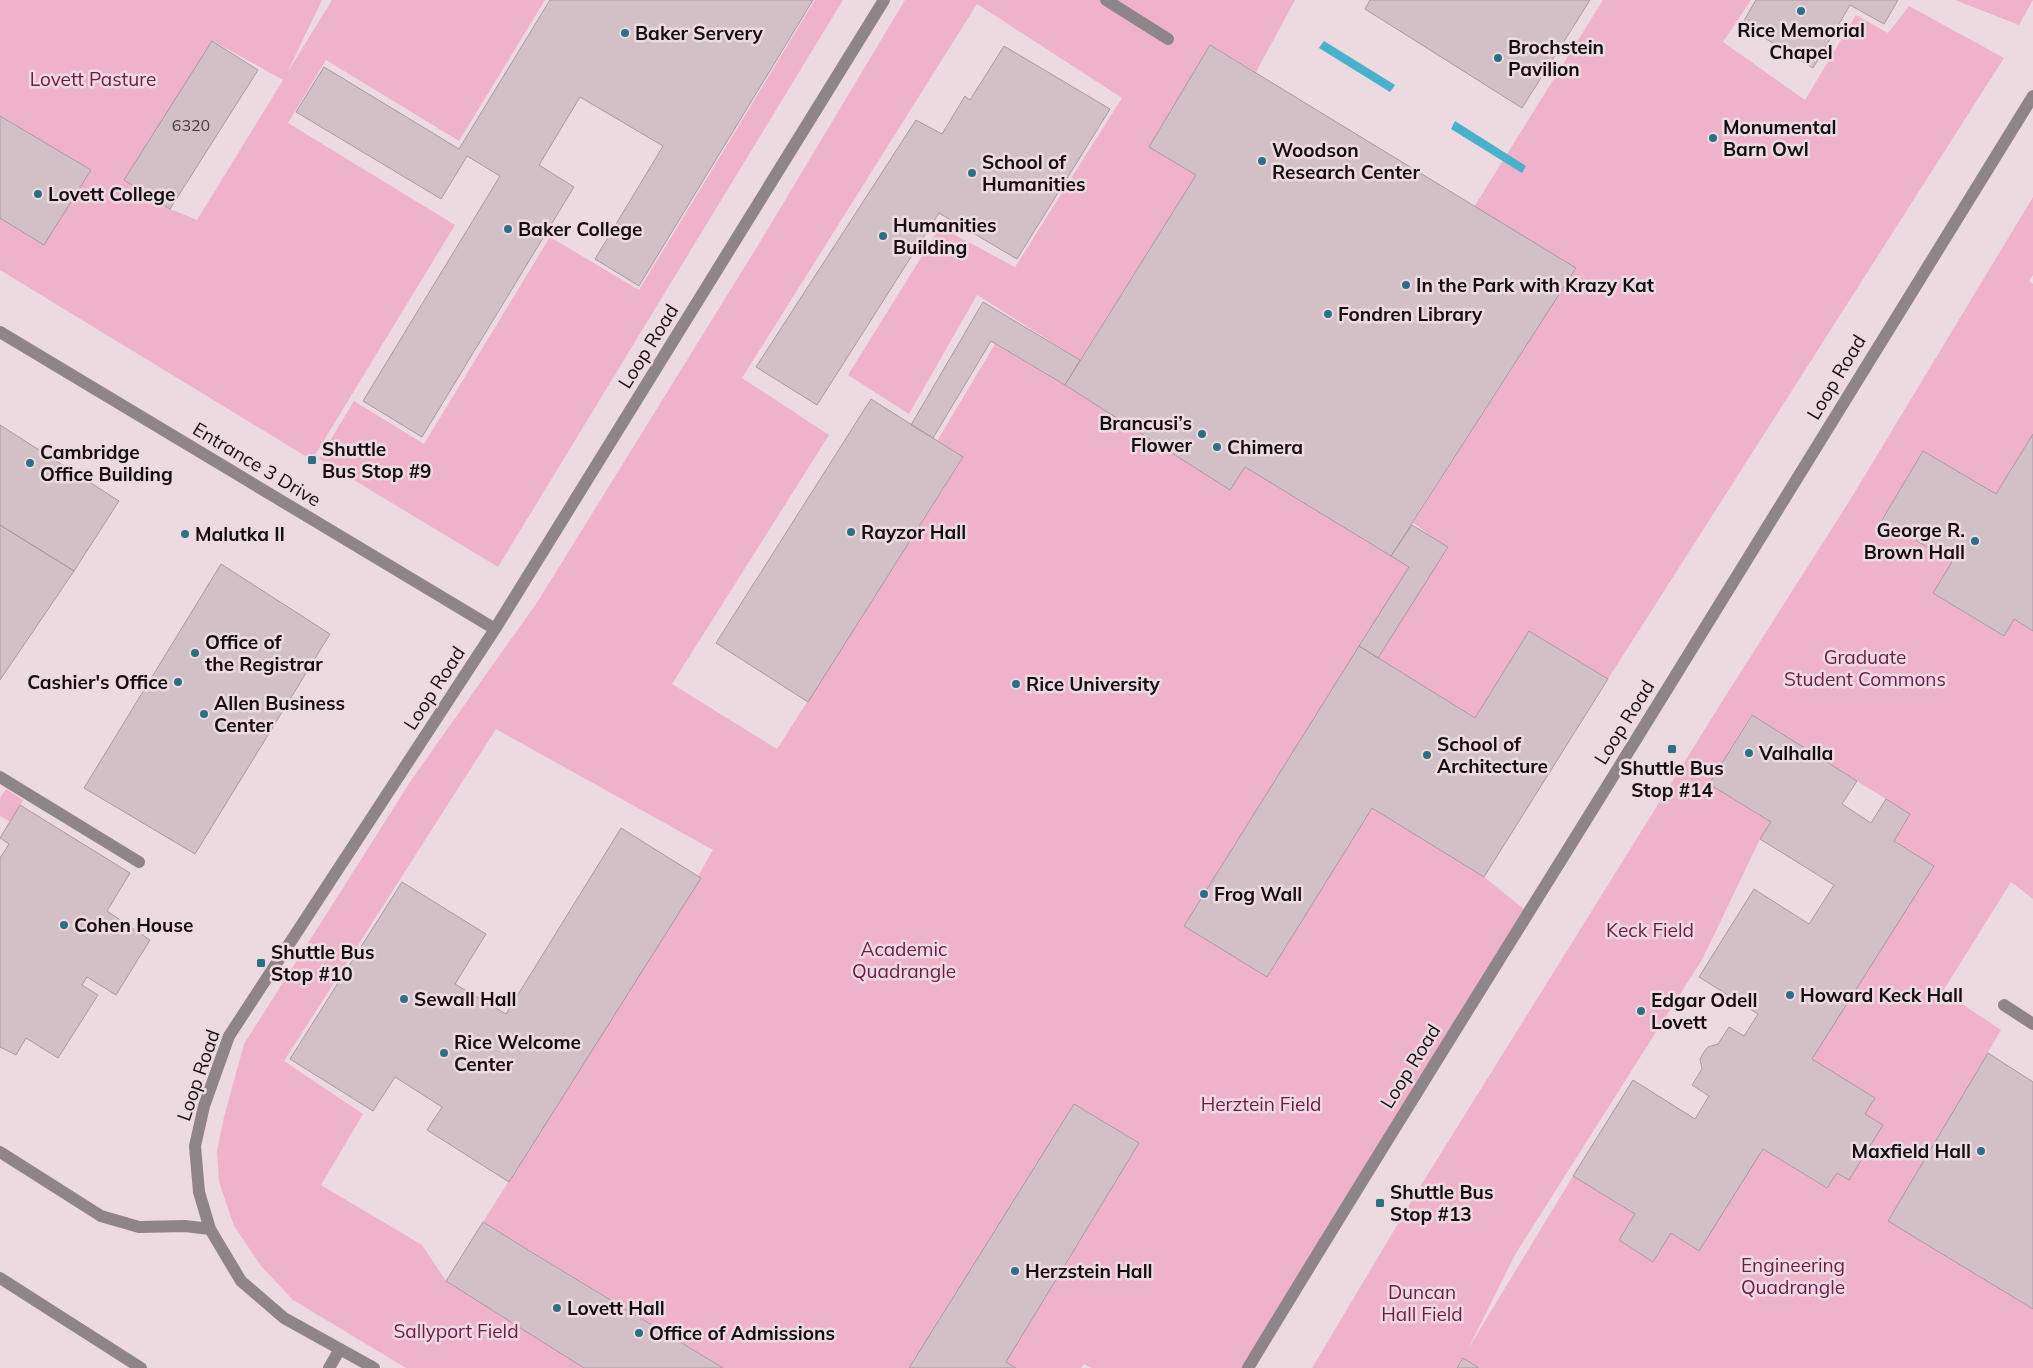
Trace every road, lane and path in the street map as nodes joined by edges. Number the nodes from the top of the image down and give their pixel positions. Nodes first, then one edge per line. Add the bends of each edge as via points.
1 (884, 0) edge
2 (1106, 0) edge
3 (1168, 40) dead end
4 (2033, 96) edge
5 (0, 332) edge
6 (495, 629) junction
7 (0, 778) edge
8 (139, 862) dead end
9 (2004, 1005) dead end
10 (2033, 1024) edge
11 (0, 1152) edge
12 (210, 1229) junction
13 (0, 1278) edge
14 (340, 1349) junction
15 (142, 1368) edge
16 (329, 1368) edge
17 (374, 1368) edge
18 (1248, 1368) edge

1 - 6 lane, Loop Road
2 - 3 lane
4 - 18 lane, Loop Road via 1370,1165
5 - 6 lane, Entrance 3 Drive
6 - 12 lane, Loop Road via 229,1036 204,1106 195,1146 199,1192
7 - 8 lane
9 - 10 lane
11 - 12 lane via 101,1216 140,1227
12 - 14 lane, Loop Road via 241,1281 284,1318
13 - 15 lane
14 - 16 lane
14 - 17 lane, Loop Road

